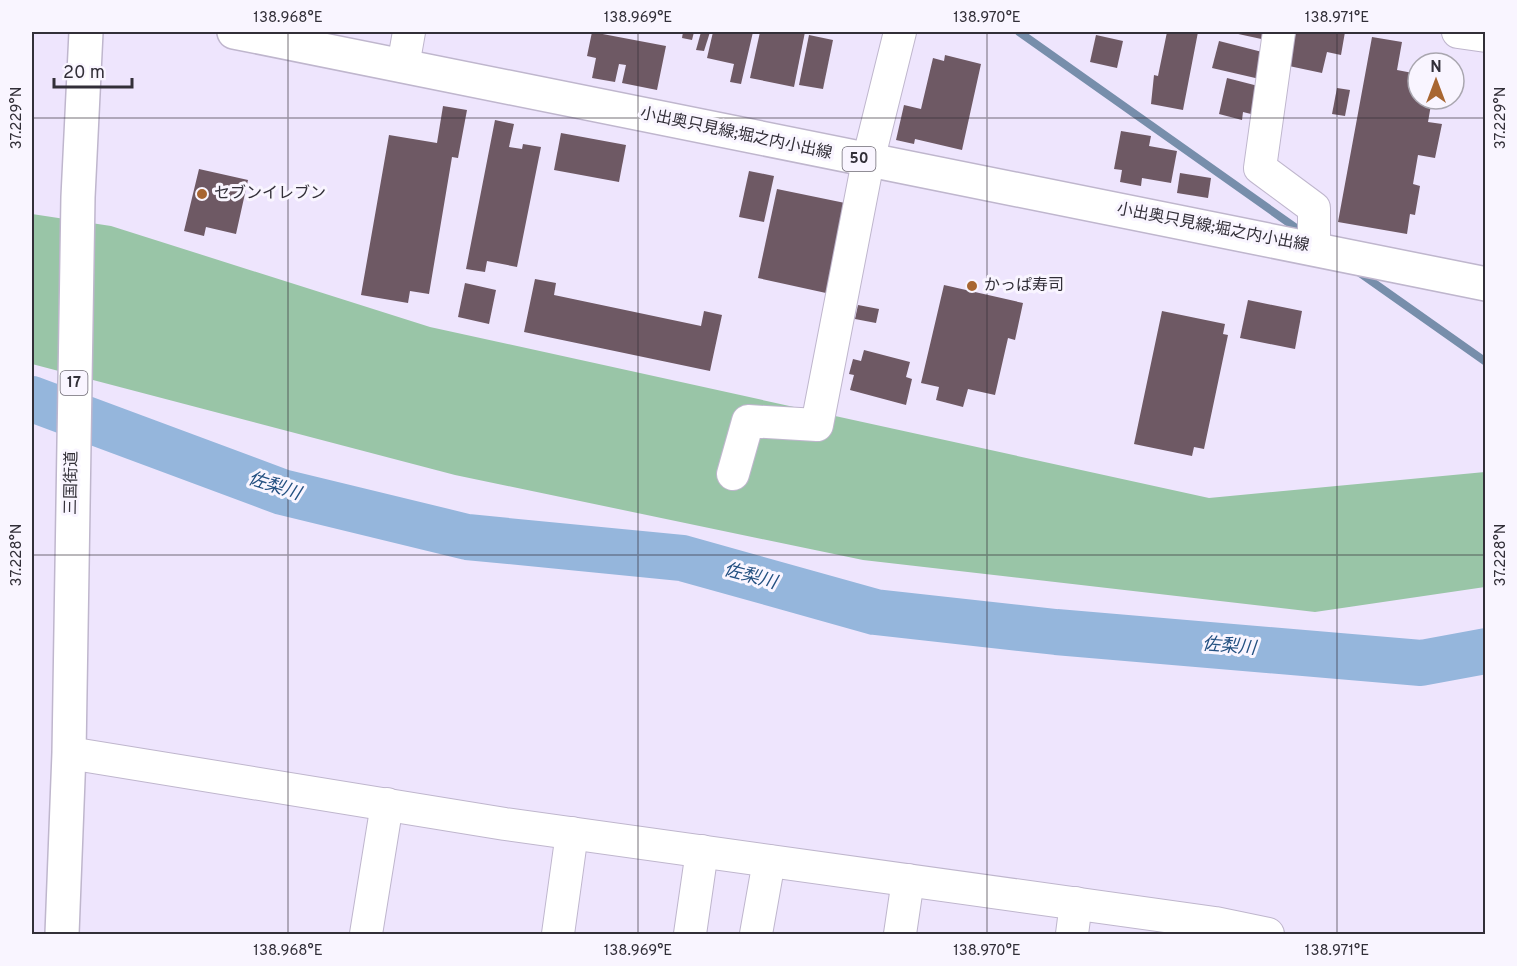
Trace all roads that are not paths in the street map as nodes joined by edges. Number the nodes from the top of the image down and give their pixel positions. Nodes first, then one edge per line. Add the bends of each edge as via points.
1 (87, 32) edge
2 (234, 32) edge
3 (410, 32) edge
4 (900, 32) edge
5 (1279, 32) edge
6 (1458, 32) edge
7 (1485, 36) edge
8 (403, 66) junction
9 (868, 161) junction
10 (1314, 248) junction
11 (1485, 284) edge
12 (733, 474) dead end
13 (69, 753) junction
14 (387, 804) junction
15 (572, 833) junction
16 (702, 851) junction
17 (769, 861) junction
18 (908, 880) junction
19 (1076, 903) junction
20 (62, 934) edge
21 (366, 934) edge
22 (558, 934) edge
23 (690, 934) edge
24 (756, 934) edge
25 (900, 934) edge
26 (1072, 934) edge
27 (1268, 934) edge

1 - 13 main road, 三国街道 / 17 via 78,197
2 - 8 main road, 小出奥只見線;堀之内小出線 / 50
3 - 8 street
4 - 9 street
5 - 10 street via 1260,168 1314,208
6 - 7 street
8 - 9 main road, 小出奥只見線;堀之内小出線 / 50
9 - 10 main road, 小出奥只見線;堀之内小出線 / 50
9 - 12 street via 817,424 748,421
10 - 11 main road, 小出奥只見線;堀之内小出線 / 50
13 - 14 street
13 - 20 main road, 三国街道 / 17
14 - 15 street
14 - 21 street
15 - 16 street
15 - 22 street
16 - 17 street
16 - 23 street
17 - 18 street
17 - 24 street
18 - 19 street
18 - 25 street
19 - 26 street
19 - 27 street

